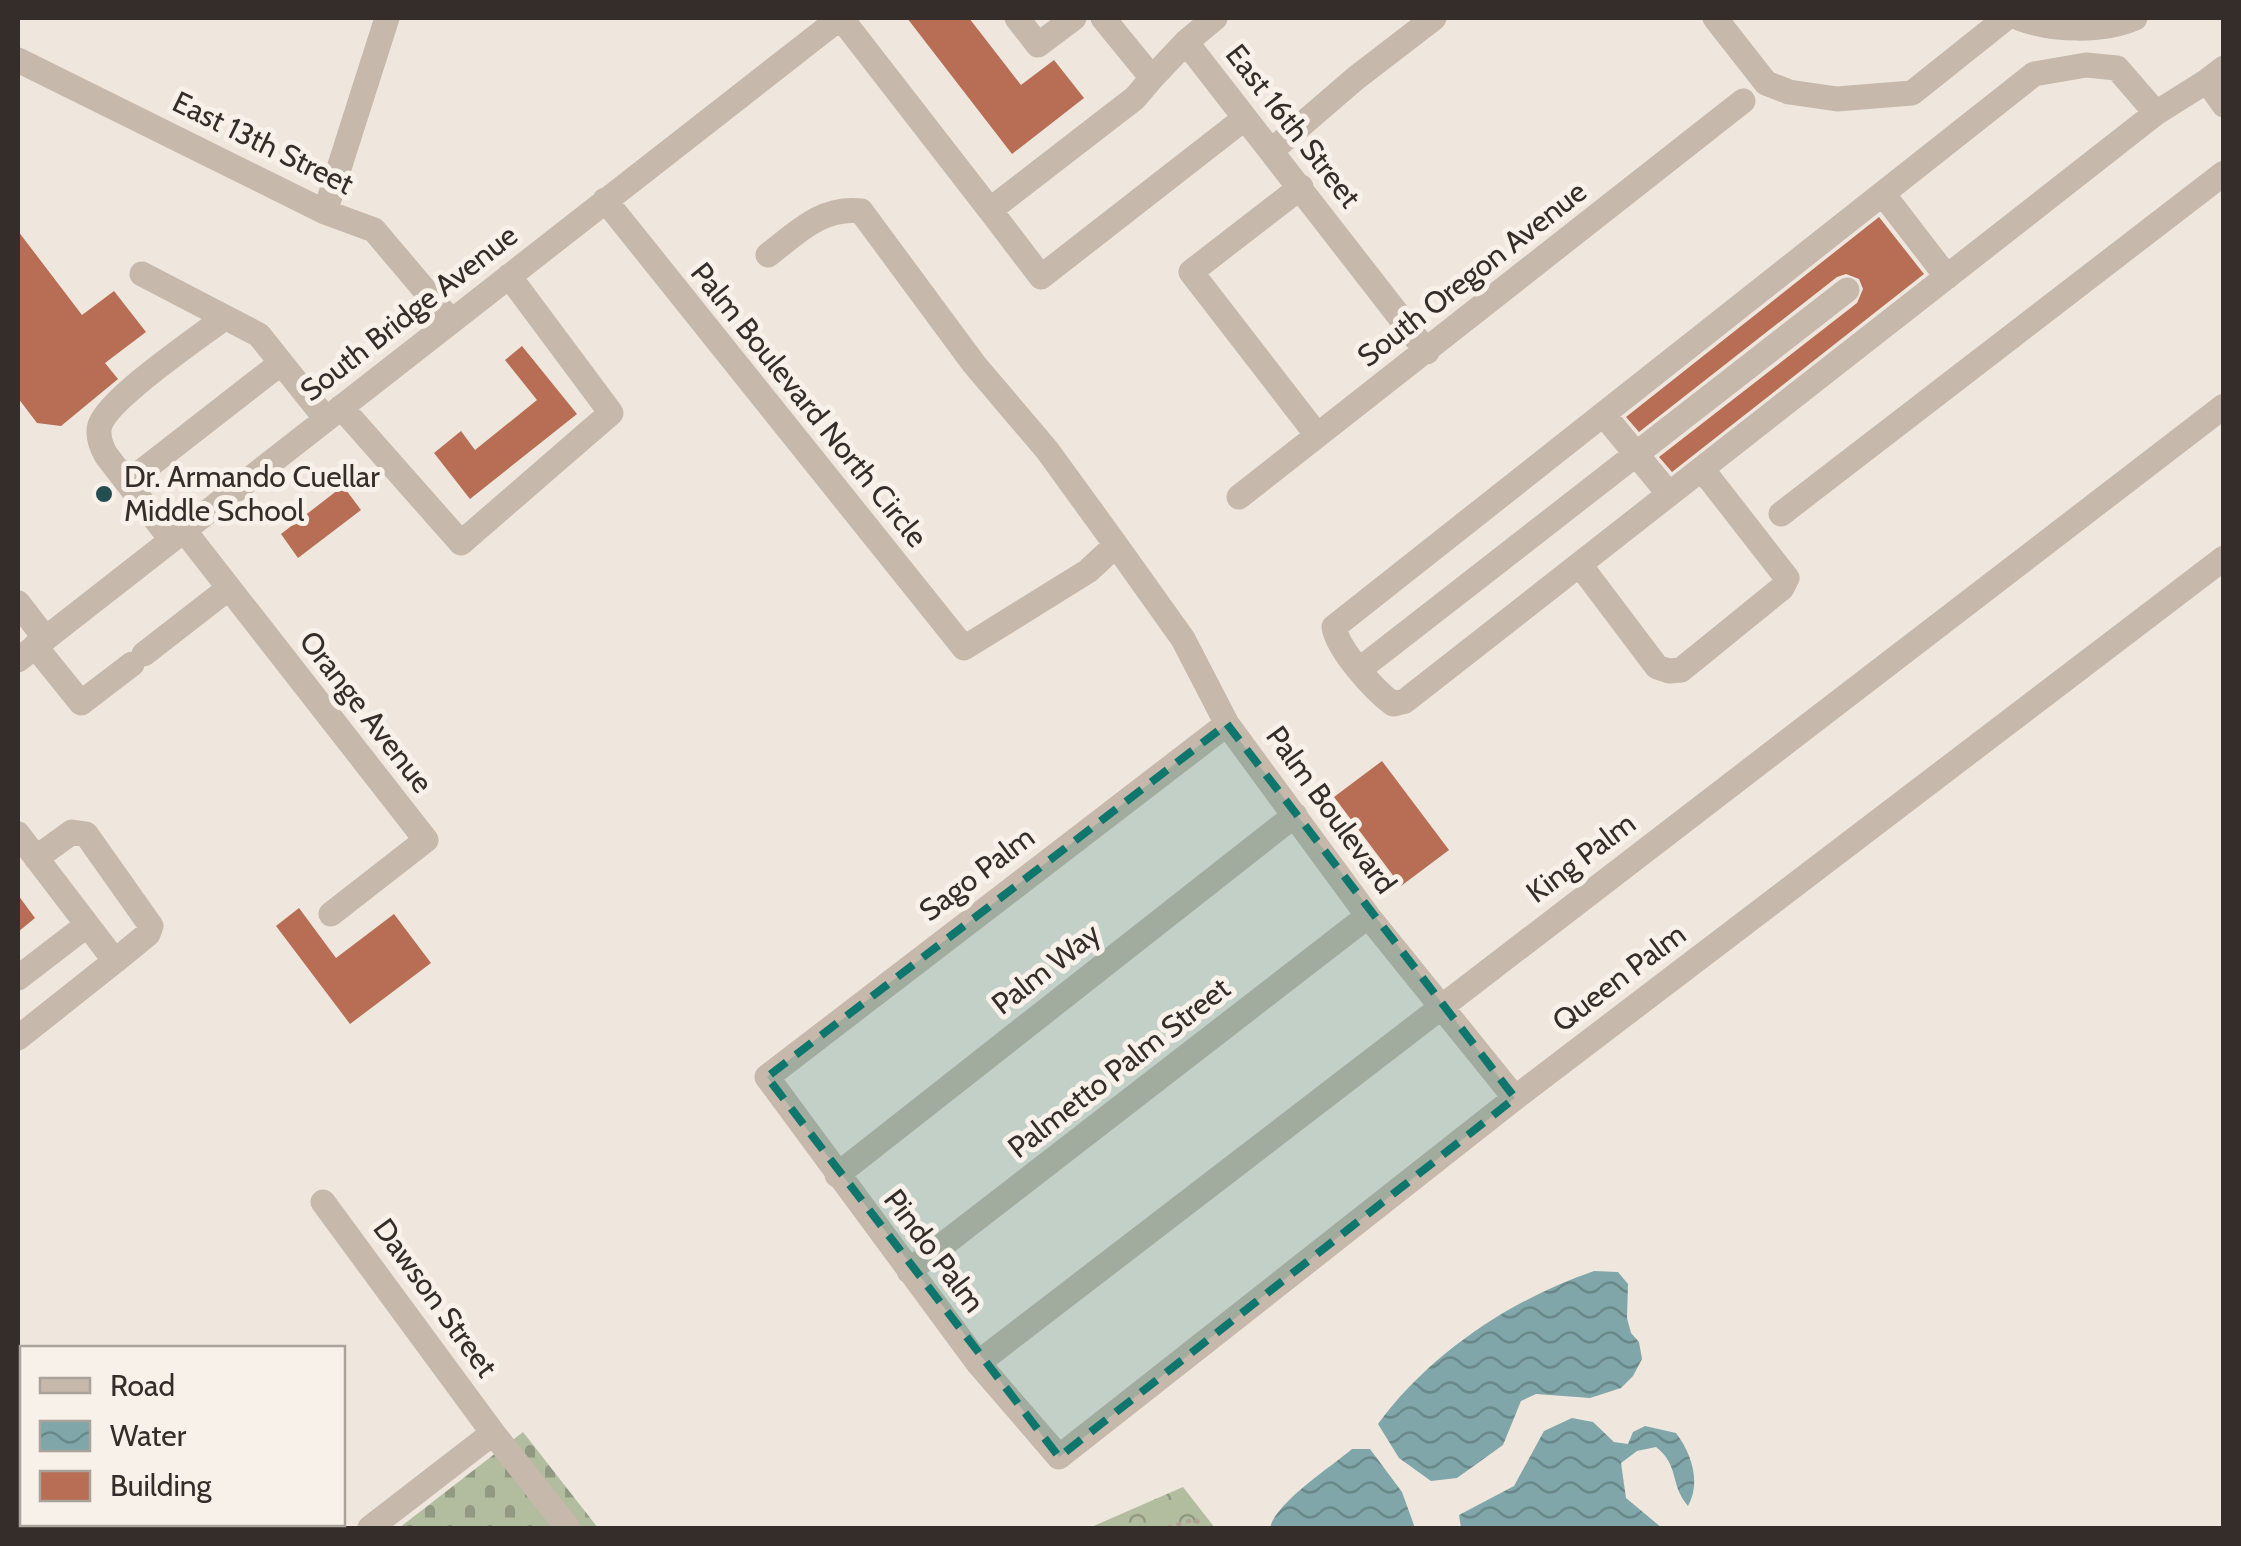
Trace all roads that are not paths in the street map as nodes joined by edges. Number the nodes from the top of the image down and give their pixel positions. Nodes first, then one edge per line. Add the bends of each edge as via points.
1 (387, 18) edge
2 (840, 18) edge
3 (1017, 18) edge
4 (1074, 18) edge
5 (1103, 18) edge
6 (1215, 18) edge
7 (1434, 18) edge
8 (1714, 18) edge
9 (2006, 18) edge
10 (2019, 18) edge
11 (2135, 18) edge
12 (1186, 42) junction
13 (18, 60) edge
14 (2215, 74) edge
15 (1152, 78) junction
16 (1743, 101) dead end
17 (2224, 105) edge
18 (2156, 114) junction
19 (1245, 118) junction
20 (1272, 152) junction
21 (2224, 173) edge
22 (1301, 188) junction
23 (1883, 194) junction
24 (605, 200) junction
25 (990, 210) junction
26 (325, 212) junction
27 (768, 255) dead end
28 (142, 274) dead end
29 (509, 276) junction
30 (1947, 277) junction
31 (1847, 290) dead end
32 (224, 318) junction
33 (451, 321) junction
34 (1427, 352) junction
35 (281, 362) junction
36 (2224, 406) edge
37 (334, 413) junction
38 (1604, 415) junction
39 (1317, 436) junction
40 (1635, 453) junction
41 (1702, 468) junction
42 (128, 482) junction
43 (1669, 494) junction
44 (1239, 497) dead end
45 (1780, 514) dead end
46 (176, 534) junction
47 (1116, 544) junction
48 (2224, 558) edge
49 (1580, 564) junction
50 (229, 588) junction
51 (18, 603) edge
52 (179, 626) junction
53 (28, 647) edge
54 (130, 665) junction
55 (1360, 669) junction
56 (1227, 724) junction
57 (1295, 815) junction
58 (18, 834) edge
59 (36, 858) junction
60 (331, 914) dead end
61 (1368, 916) junction
62 (87, 924) junction
63 (115, 961) junction
64 (18, 978) edge
65 (1442, 1006) junction
66 (18, 1038) edge
67 (767, 1076) joint
68 (1515, 1098) junction
69 (837, 1175) junction
70 (324, 1202) dead end
71 (910, 1271) junction
72 (978, 1362) junction
73 (493, 1433) junction
74 (1059, 1457) joint
75 (564, 1527) edge
76 (370, 1528) edge

1 - 26 street
2 - 24 street, South Bridge Avenue
2 - 25 street
3 - 4 street via 1038,45
5 - 15 street
6 - 12 street
7 - 20 street
8 - 9 street via 1766,83 1837,99 1912,93
10 - 11 street via 2090,27
12 - 15 street, East 16th Street
12 - 19 street, East 16th Street
13 - 26 street, East 13th Street
14 - 17 street
14 - 18 street
15 - 25 street, East 16th Street
16 - 34 street, South Oregon Avenue
18 - 23 street via 2117,68 2086,65 2034,74
18 - 30 street
19 - 20 street, East 16th Street
19 - 25 street via 1042,276
20 - 22 street, East 16th Street
21 - 45 street
22 - 34 street, East 16th Street
22 - 39 street via 1190,272
23 - 30 street
23 - 38 street
24 - 29 street, South Bridge Avenue
24 - 47 street, Palm Boulevard North Circle via 964,648 1088,570
26 - 33 street, East 13th Street via 374,230
27 - 47 street, Palm Boulevard North Circle via 815,219 840,208 861,212
28 - 32 street
29 - 33 street, South Bridge Avenue
29 - 37 street via 611,413 461,543
30 - 41 street
31 - 40 street
32 - 35 street via 259,335
32 - 42 street, Orange Avenue via 100,425 101,445
33 - 37 street, South Bridge Avenue
34 - 39 street, South Oregon Avenue
35 - 37 street
35 - 42 street
36 - 65 street, King Palm
37 - 46 street, South Bridge Avenue
38 - 40 street
38 - 55 street via 1334,626
39 - 44 street, South Oregon Avenue
40 - 43 street
40 - 55 street
41 - 43 street
41 - 49 street via 1787,578 1681,670 1657,667
42 - 46 street, Orange Avenue
43 - 49 street
46 - 50 street, Orange Avenue
46 - 53 street, South Bridge Avenue
47 - 56 street, Palm Boulevard via 1183,640
48 - 68 street, Queen Palm
49 - 55 street via 1406,701 1393,704
50 - 52 street
50 - 60 street, Orange Avenue via 426,840
51 - 53 street
52 - 54 street
52 - 54 street via 161,622 116,657
53 - 54 street via 80,703
56 - 57 street, Palm Boulevard
56 - 67 street, Sago Palm
57 - 61 street, Palm Boulevard
57 - 69 street, Palm Way
58 - 59 street
59 - 62 street
59 - 63 street via 72,832 86,834 151,926
61 - 65 street, Palm Boulevard
61 - 71 street, Palmetto Palm Street
62 - 63 street
62 - 64 street
63 - 66 street
65 - 68 street, Palm Boulevard
65 - 72 street, King Palm
67 - 69 street, Pindo Palm
68 - 74 street, Queen Palm
69 - 71 street, Pindo Palm
70 - 73 street, Dawson Street
71 - 72 street, Pindo Palm
72 - 74 street, Pindo Palm
73 - 75 street, Dawson Street
73 - 76 street

